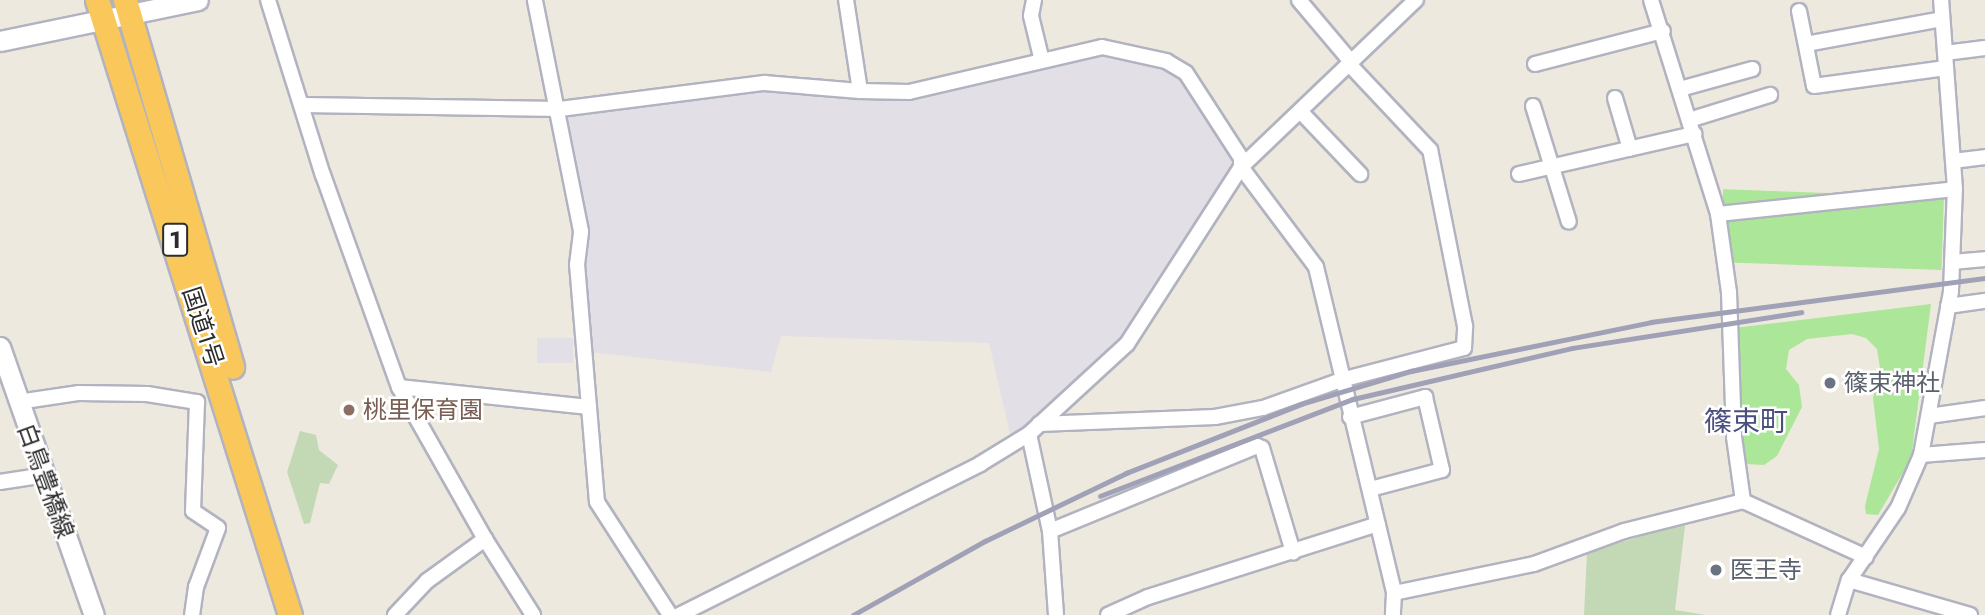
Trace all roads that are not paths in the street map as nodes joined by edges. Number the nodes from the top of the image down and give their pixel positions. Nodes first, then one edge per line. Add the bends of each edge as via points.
1 (198, 0) edge
2 (268, 0) edge
3 (535, 0) edge
4 (846, 0) edge
5 (1034, 0) edge
6 (1299, 0) edge
7 (1416, 0) edge
8 (1651, 0) edge
9 (1941, 0) edge
10 (127, 7) edge
11 (100, 9) edge
12 (1798, 11) dead end
13 (1942, 19) junction
14 (1663, 31) junction
15 (0, 41) edge
16 (1805, 44) junction
17 (1985, 48) edge
18 (1946, 60) junction
19 (1042, 61) junction
20 (1351, 64) junction
21 (1535, 64) dead end
22 (1752, 69) dead end
23 (1680, 89) junction
24 (860, 91) junction
25 (1770, 95) dead end
26 (1615, 98) dead end
27 (302, 105) junction
28 (1533, 106) dead end
29 (560, 109) junction
30 (1301, 112) junction
31 (1691, 127) junction
32 (1630, 149) junction
33 (1985, 157) edge
34 (1953, 161) junction
35 (1552, 166) junction
36 (1241, 167) junction
37 (1360, 174) dead end
38 (1519, 174) dead end
39 (1955, 189) junction
40 (1718, 214) junction
41 (1569, 222) dead end
42 (1985, 259) edge
43 (1952, 262) junction
44 (1985, 301) edge
45 (1948, 306) junction
46 (0, 347) edge
47 (1341, 380) junction
48 (399, 387) junction
49 (18, 402) junction
50 (589, 407) junction
51 (1985, 408) edge
52 (1929, 416) junction
53 (1350, 417) junction
54 (1034, 429) junction
55 (1985, 450) edge
56 (1921, 455) junction
57 (45, 475) junction
58 (0, 482) edge
59 (1370, 489) junction
60 (1743, 501) junction
61 (1378, 524) junction
62 (1050, 531) junction
63 (485, 539) junction
64 (1293, 552) junction
65 (1866, 557) junction
66 (1849, 580) junction
67 (1394, 593) junction
68 (94, 615) edge
69 (192, 615) edge
70 (290, 615) edge
71 (306, 615) edge
72 (395, 615) edge
73 (533, 615) edge
74 (670, 615) edge
75 (679, 615) edge
76 (1056, 615) edge
77 (1108, 615) edge
78 (1392, 615) edge
79 (1839, 615) edge
80 (1970, 615) edge

1 - 10 main road
2 - 27 street
3 - 29 street
4 - 24 street
5 - 19 street via 1031,16
6 - 20 street
7 - 20 street
8 - 14 street
9 - 13 street
10 - 11 main road
10 - 71 highway, 国道1号 / 1
11 - 15 main road
11 - 70 highway, 国道1号 / 1
12 - 16 street
13 - 16 street
13 - 18 street
14 - 21 street
14 - 23 street
16 - 18 street via 1814,86
17 - 18 street
18 - 34 street
19 - 24 street via 909,92
19 - 36 street via 1102,47 1166,61 1186,73 1241,158
20 - 30 street
20 - 47 street via 1430,150 1465,326 1464,348
22 - 23 street
23 - 31 street
24 - 29 street via 764,83
25 - 31 street
26 - 32 street
27 - 29 street
27 - 48 street
28 - 35 street
29 - 50 street via 581,231 577,265
30 - 36 street
30 - 37 street
31 - 32 street
31 - 40 street
32 - 35 street
33 - 34 street
34 - 39 street
35 - 38 street
35 - 41 street
36 - 47 street via 1316,267
36 - 54 street via 1127,344
39 - 40 street
39 - 43 street
40 - 60 street via 1729,292 1734,437
42 - 43 street
43 - 45 street
44 - 45 street
45 - 52 street
46 - 49 main road, 白鳥豊橋線
47 - 53 street
47 - 54 street via 1263,408 1215,416
48 - 50 street
48 - 63 street
49 - 57 main road, 白鳥豊橋線
49 - 69 street via 79,393 147,394 197,402 193,511 218,528 196,587
50 - 74 street via 597,502
51 - 52 street
52 - 56 street
53 - 59 street
53 - 59 street via 1425,397 1442,470
54 - 62 street
54 - 75 street via 980,464
55 - 56 street
56 - 65 street via 1898,508
57 - 58 street
57 - 68 main road, 白鳥豊橋線
59 - 61 street
60 - 65 street
60 - 67 street via 1624,531 1534,564
61 - 64 street
61 - 67 street
62 - 64 street via 1257,446 1262,448
62 - 76 street
63 - 72 street via 427,581
63 - 73 street
64 - 77 street via 1148,597
65 - 66 street
66 - 79 street
66 - 80 street
67 - 78 street

